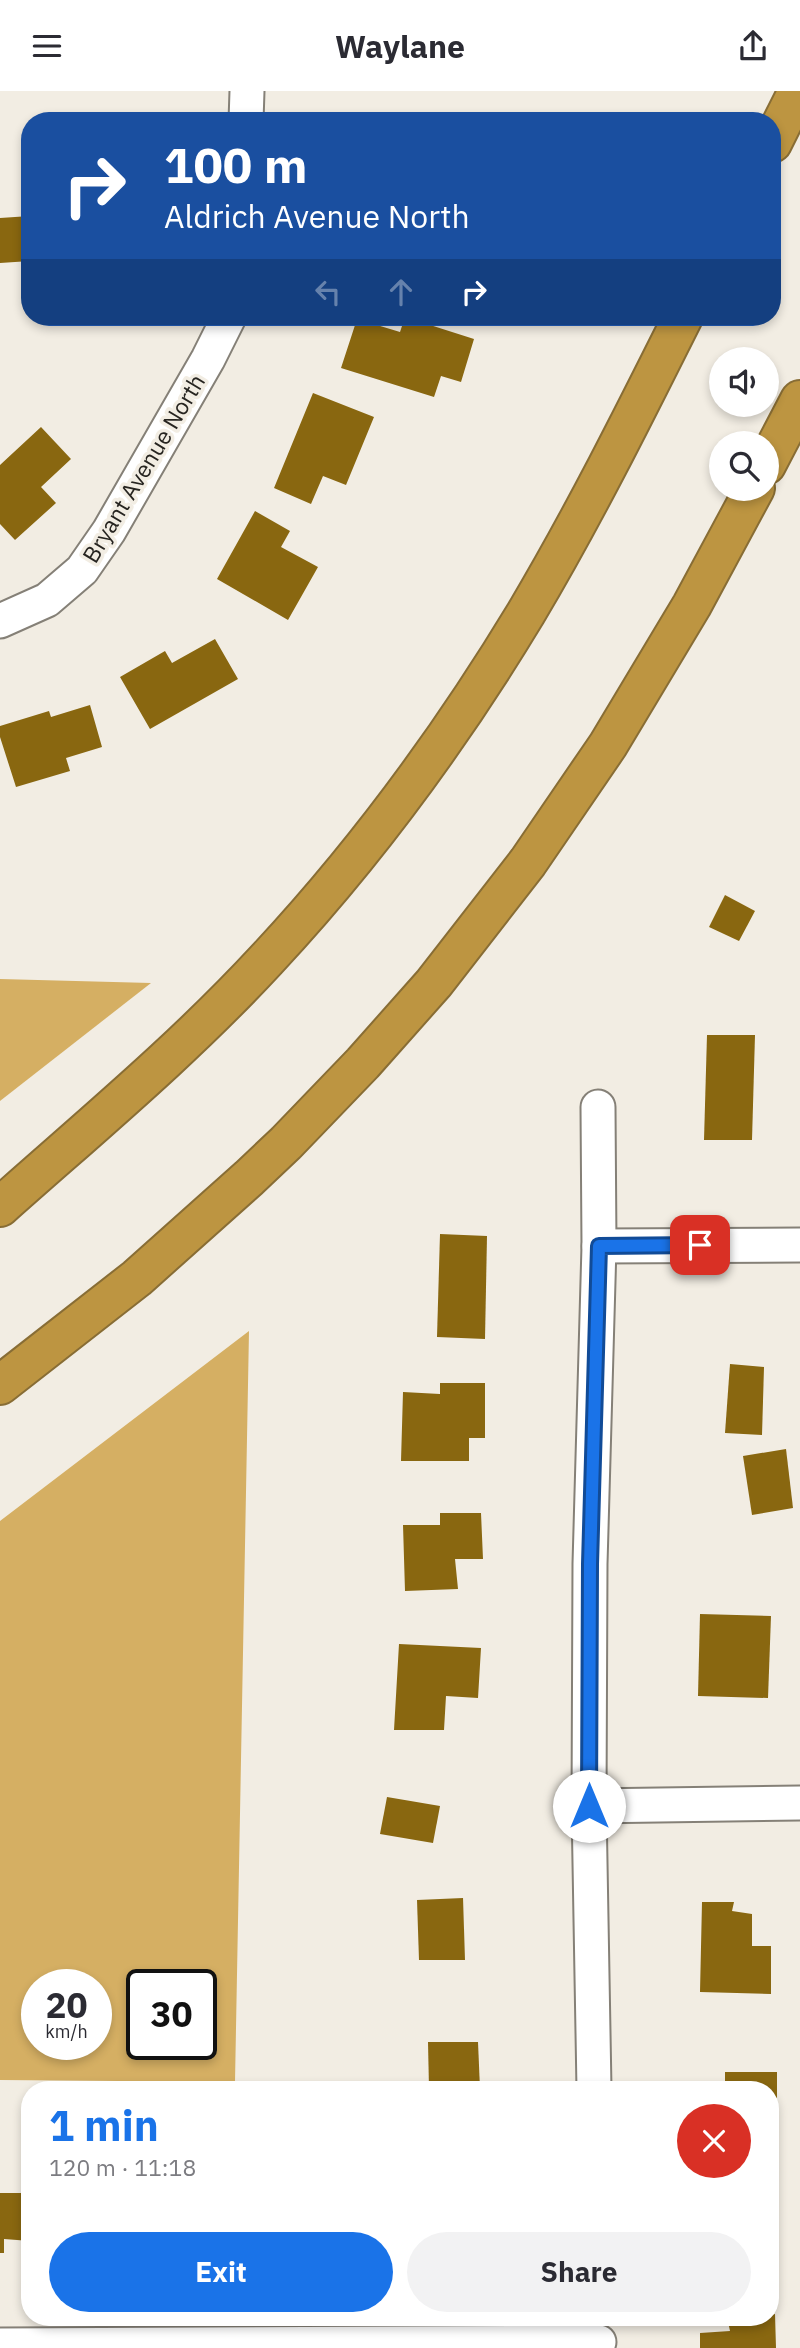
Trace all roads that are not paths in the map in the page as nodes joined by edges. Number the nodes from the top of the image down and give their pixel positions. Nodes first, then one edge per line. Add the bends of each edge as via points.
1 (247, 91) edge
2 (799, 91) edge
3 (246, 112) edge
4 (781, 126) edge
5 (224, 326) edge
6 (678, 326) edge
7 (800, 400) edge
8 (779, 440) edge
9 (748, 501) edge
10 (0, 621) edge
11 (598, 1107) dead end
12 (0, 1207) edge
13 (800, 1245) edge
14 (599, 1246) junction
15 (0, 1385) edge
16 (800, 1803) edge
17 (589, 1806) junction
18 (594, 2081) edge
19 (599, 2336) edge
20 (0, 2345) edge

1 - 3 street
2 - 4 highway
5 - 10 street, Bryant Avenue North via 116,520 82,570 47,600
6 - 12 highway via 528,610 477,691 372,837 267,960 190,1038
7 - 8 highway
9 - 15 highway via 608,745 502,896 434,983 277,1152 137,1278
11 - 14 street
13 - 14 street
14 - 17 street
16 - 17 street
17 - 18 street
19 - 20 street

